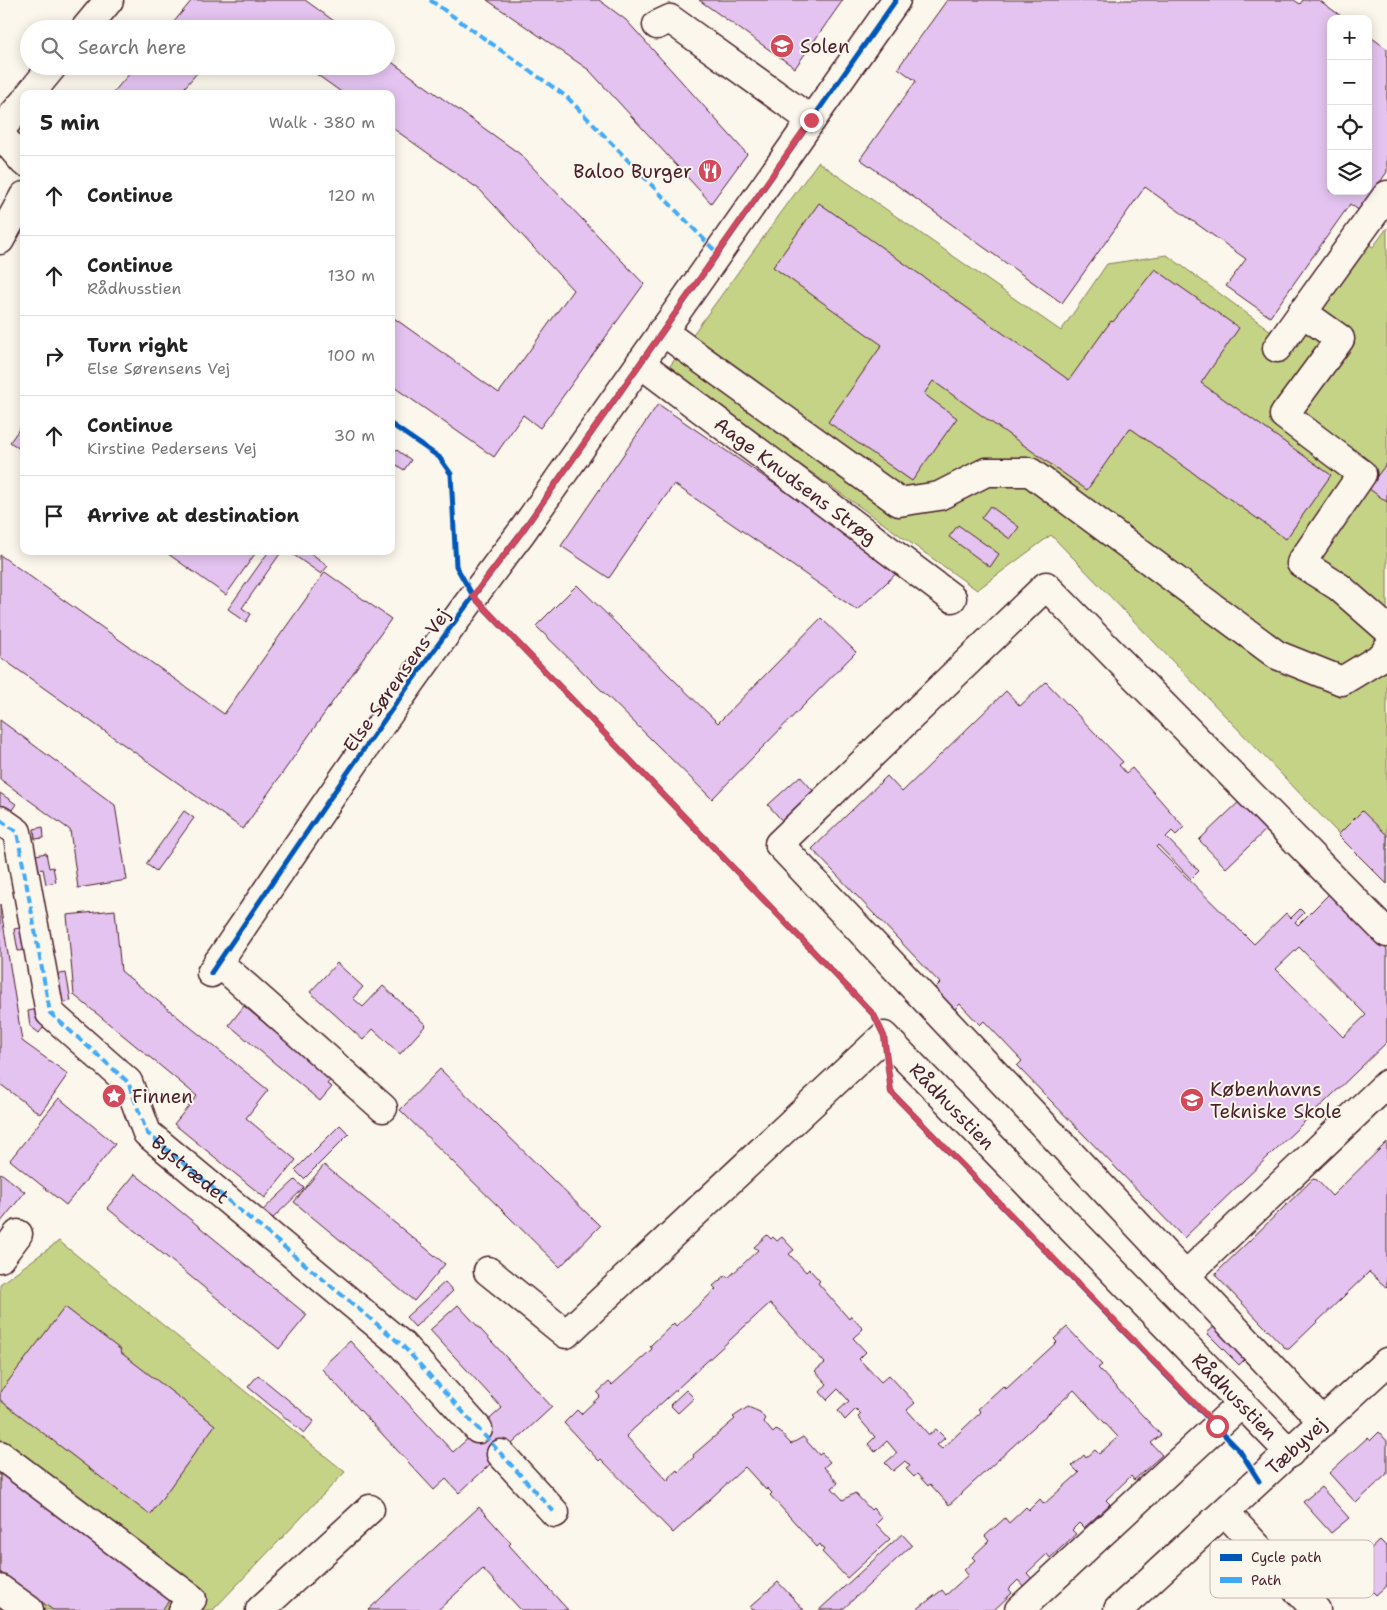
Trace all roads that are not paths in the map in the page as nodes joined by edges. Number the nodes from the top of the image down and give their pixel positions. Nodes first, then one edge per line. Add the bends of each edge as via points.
1 (109, 0) edge
2 (896, 0) edge
3 (92, 20) edge
4 (657, 25) dead end
5 (46, 75) edge
6 (33, 90) edge
7 (20, 107) edge
8 (811, 120) junction
9 (0, 130) edge
10 (0, 134) edge
11 (20, 157) edge
12 (1387, 195) edge
13 (20, 203) edge
14 (0, 240) edge
15 (1302, 312) junction
16 (662, 331) junction
17 (1277, 348) dead end
18 (640, 363) junction
19 (952, 598) dead end
20 (1387, 629) edge
21 (1387, 649) edge
22 (0, 820) edge
23 (1387, 933) edge
24 (1387, 1084) edge
25 (383, 1108) dead end
26 (18, 1234) dead end
27 (0, 1258) edge
28 (488, 1271) dead end
29 (1185, 1276) junction
30 (1387, 1362) edge
31 (1242, 1404) junction
32 (1323, 1422) junction
33 (478, 1429) dead end
34 (1290, 1452) junction
35 (501, 1454) dead end
36 (0, 1455) edge
37 (370, 1509) dead end
38 (555, 1512) dead end
39 (1225, 1512) junction
40 (1251, 1540) edge
41 (0, 1589) edge
42 (1305, 1598) edge
43 (29, 1610) edge
44 (183, 1610) edge
45 (260, 1610) edge
46 (1019, 1610) edge
47 (1118, 1610) edge
48 (1316, 1610) edge

1 - 3 street
2 - 8 street, Else Sørensens Vej
4 - 8 street via 670,19
5 - 6 street
7 - 9 street
8 - 16 street, Else Sørensens Vej
10 - 11 street
12 - 15 street
13 - 14 street
15 - 17 street
15 - 20 street via 1340,339 1284,415 1362,474 1301,563 1339,587
16 - 18 street, Else Sørensens Vej
16 - 21 street via 899,502 939,496 986,472 1030,472 1277,655 1342,681 1384,656
18 - 19 street, Aage Knudsens Strøg
18 - 25 street, Else Sørensens Vej via 268,887 215,967
22 - 33 street, Bystrædet via 17,832 50,1013 128,1082 147,1133 402,1345
23 - 29 street via 1046,586 779,844
24 - 29 street
26 - 27 street
28 - 31 street, Rådhusstien via 566,1334 884,1036
29 - 32 street
30 - 32 street, Tæbyvej
31 - 34 street, Rådhusstien
31 - 46 street
32 - 34 street, Tæbyvej
34 - 39 street, Tæbyvej
35 - 38 street
36 - 44 street via 192,1599
37 - 45 street
39 - 40 street
39 - 47 street, Tæbyvej
41 - 43 street
42 - 48 street

